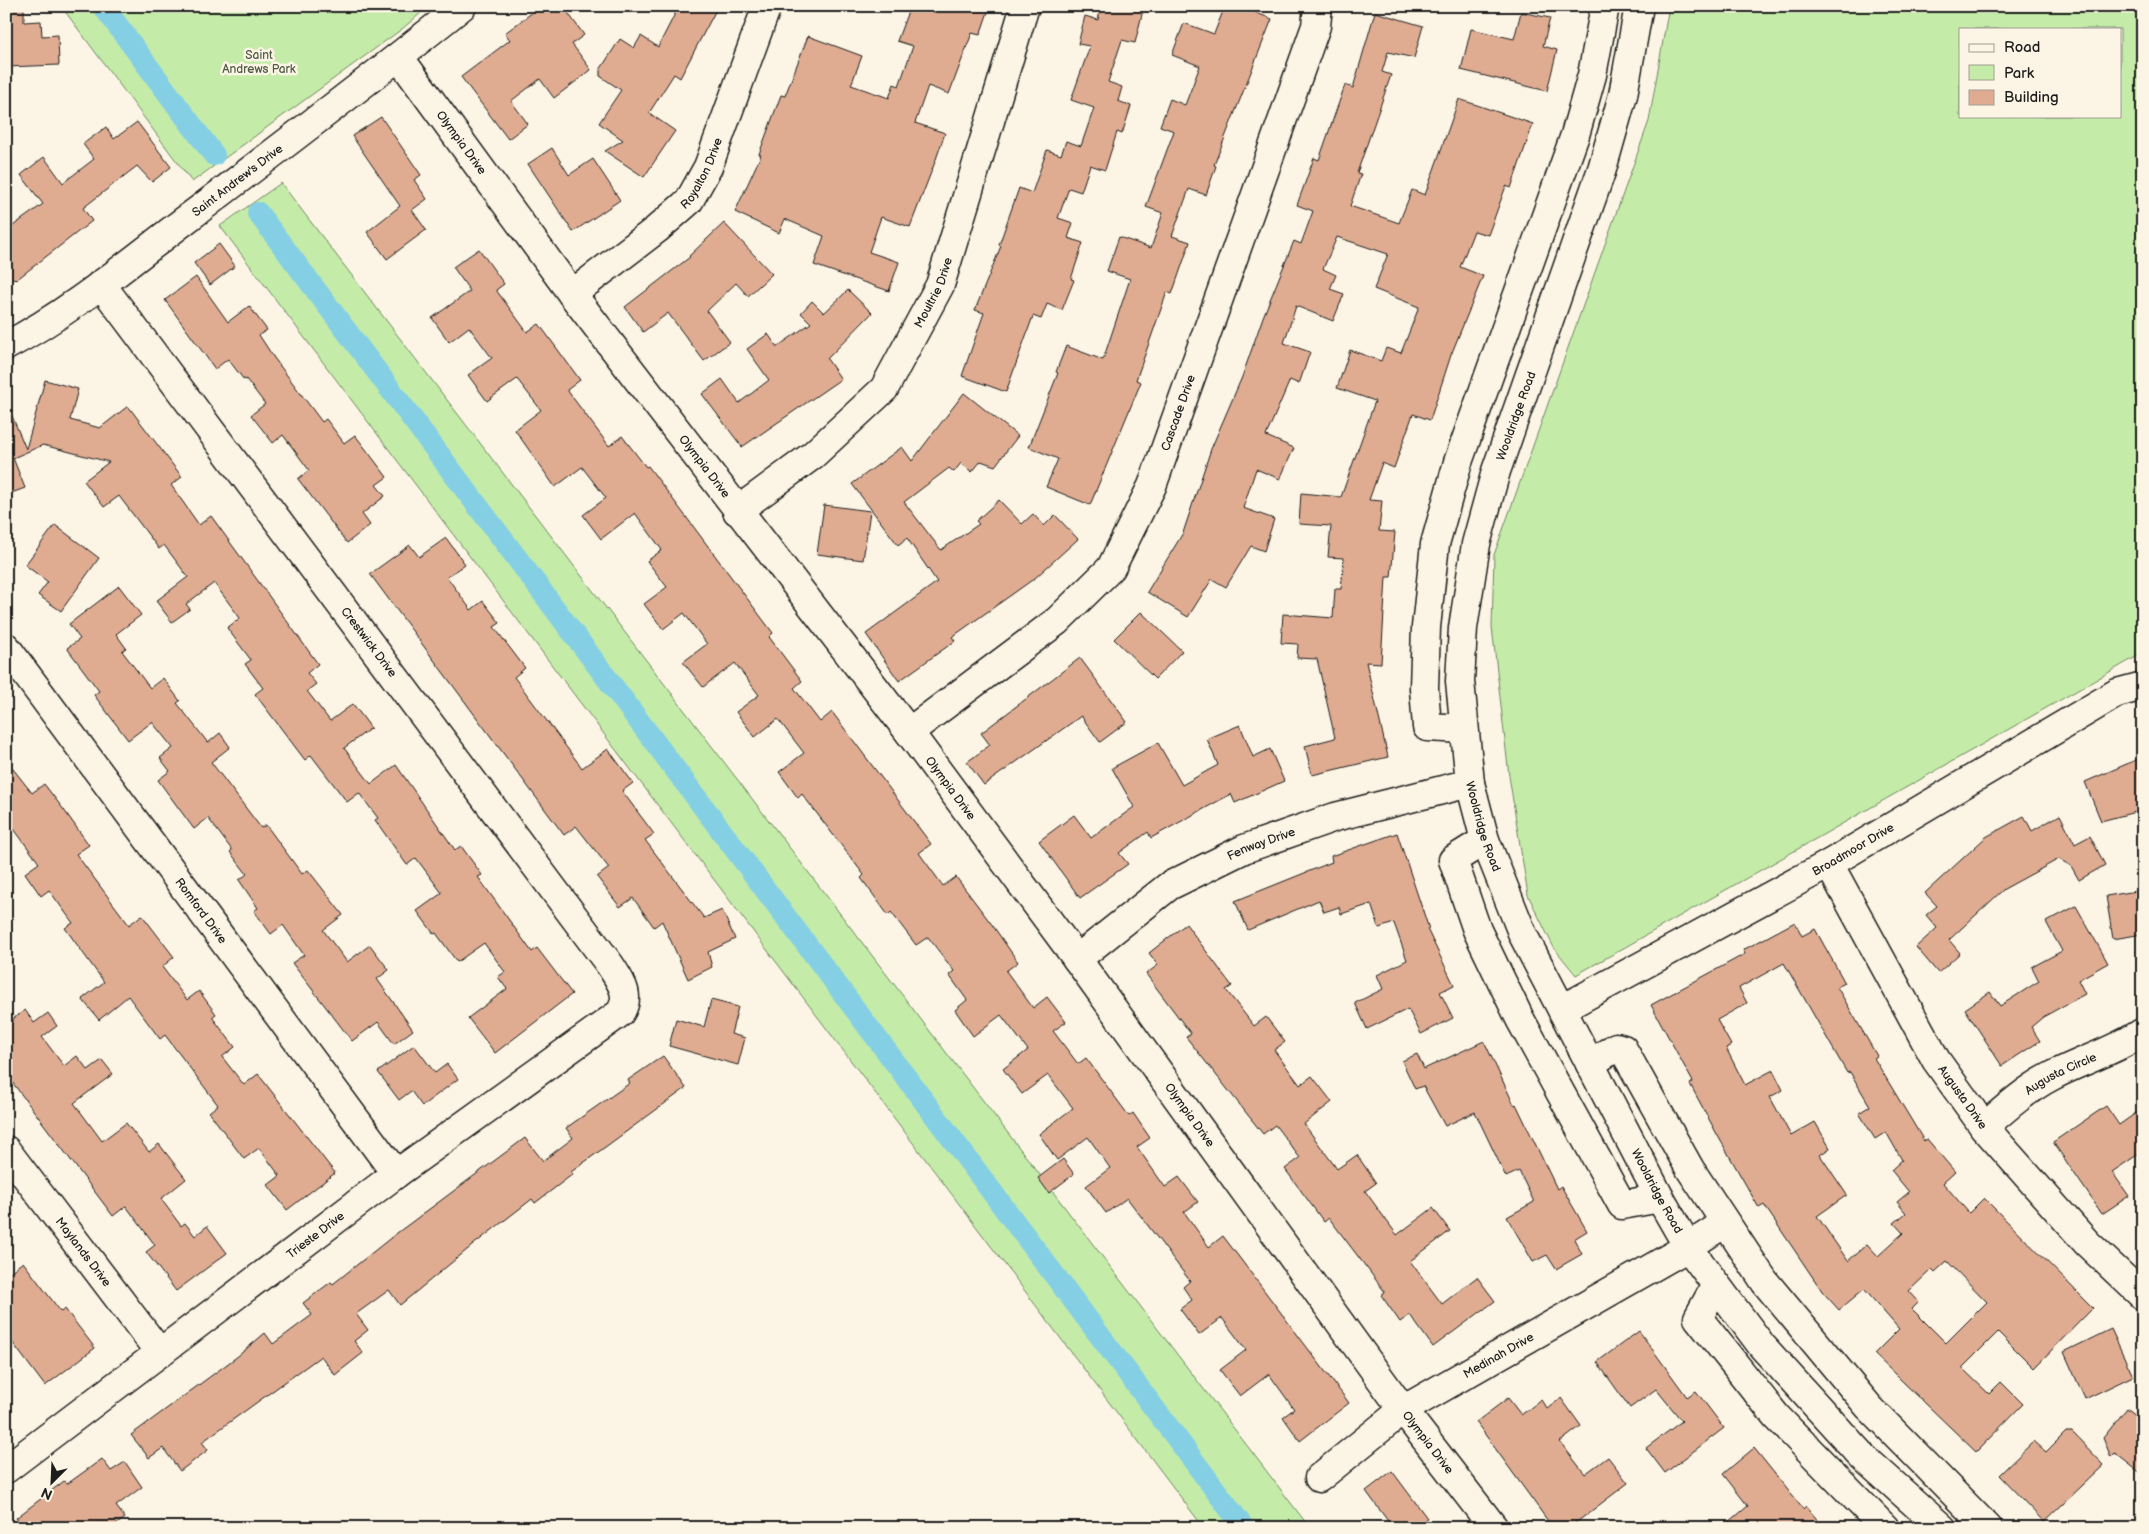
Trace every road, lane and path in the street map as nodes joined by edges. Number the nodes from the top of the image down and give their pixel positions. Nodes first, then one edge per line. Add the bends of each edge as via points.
1 (462, 6) edge
2 (767, 6) edge
3 (1025, 6) edge
4 (1318, 6) edge
5 (1605, 6) edge
6 (1639, 6) edge
7 (399, 57) junction
8 (1539, 237) junction
9 (1575, 250) junction
10 (101, 284) junction
11 (572, 294) junction
12 (6, 346) edge
13 (737, 511) junction
14 (6, 647) edge
15 (2143, 686) edge
16 (1464, 729) junction
17 (909, 732) junction
18 (1470, 783) junction
19 (1485, 840) junction
20 (1829, 864) junction
21 (1077, 959) junction
22 (625, 1005) joint
23 (1562, 1009) junction
24 (2143, 1032) edge
25 (1590, 1064) junction
26 (1984, 1127) junction
27 (6, 1150) edge
28 (396, 1174) junction
29 (1660, 1198) junction
30 (1725, 1223) junction
31 (1688, 1247) junction
32 (1716, 1285) junction
33 (2143, 1296) edge
34 (160, 1353) junction
35 (1403, 1410) junction
36 (6, 1469) edge
37 (1319, 1478) dead end
38 (1494, 1528) edge
39 (1885, 1528) edge
40 (1942, 1528) edge
41 (1988, 1528) edge

1 - 7 street, Saint Andrew's Drive
2 - 11 street, Royalton Drive via 708,167 689,200 657,229
3 - 13 street, Moultrie Drive via 940,286 884,389 813,455
4 - 17 street, Cascade Drive via 1316,26 1152,486 1111,568 1057,621
5 - 8 street via 1592,75 1575,136
6 - 9 street, Wooldridge Road via 1623,95
7 - 10 street, Saint Andrew's Drive
7 - 11 street, Olympia Drive
8 - 9 street
8 - 16 street via 1458,462 1435,544 1426,626 1424,688 1427,727
9 - 16 street, Wooldridge Road via 1496,471 1476,544 1462,628 1460,681
10 - 12 street, Saint Andrew's Drive via 28,335
10 - 22 street, Crestwick Drive via 610,965 625,990
11 - 13 street, Olympia Drive
13 - 17 street, Olympia Drive
14 - 28 street, Romford Drive
15 - 20 street, Broadmoor Drive via 2117,693
16 - 18 street, Wooldridge Road
17 - 21 street, Olympia Drive
18 - 19 street, Wooldridge Road
18 - 21 street, Fenway Drive via 1335,817 1244,849 1169,886
19 - 23 street, Wooldridge Road via 1523,935
19 - 29 street via 1454,860 1481,939 1520,1019 1622,1205
20 - 23 street, Broadmoor Drive
20 - 26 street, Augusta Drive via 1936,1060
21 - 35 street, Olympia Drive
22 - 28 street, Trieste Drive via 620,1013
23 - 25 street, Wooldridge Road
24 - 26 street, Augusta Circle via 2121,1047 2091,1057 2027,1090
25 - 29 street, Wooldridge Road
25 - 30 street via 1616,1048 1623,1049 1690,1169
26 - 33 street, Augusta Drive via 2087,1243
27 - 34 street, Maylands Drive
28 - 34 street, Trieste Drive
29 - 31 street, Wooldridge Road
30 - 31 street, Medinah Drive
30 - 41 street via 1765,1282 1869,1407
31 - 32 street, Wooldridge Road
31 - 35 street, Medinah Drive
32 - 39 street via 1698,1318 1776,1416
32 - 40 street, Wooldridge Road via 1762,1346 1862,1456
34 - 36 street, Trieste Drive
35 - 37 street, Medinah Drive
35 - 38 street, Olympia Drive

